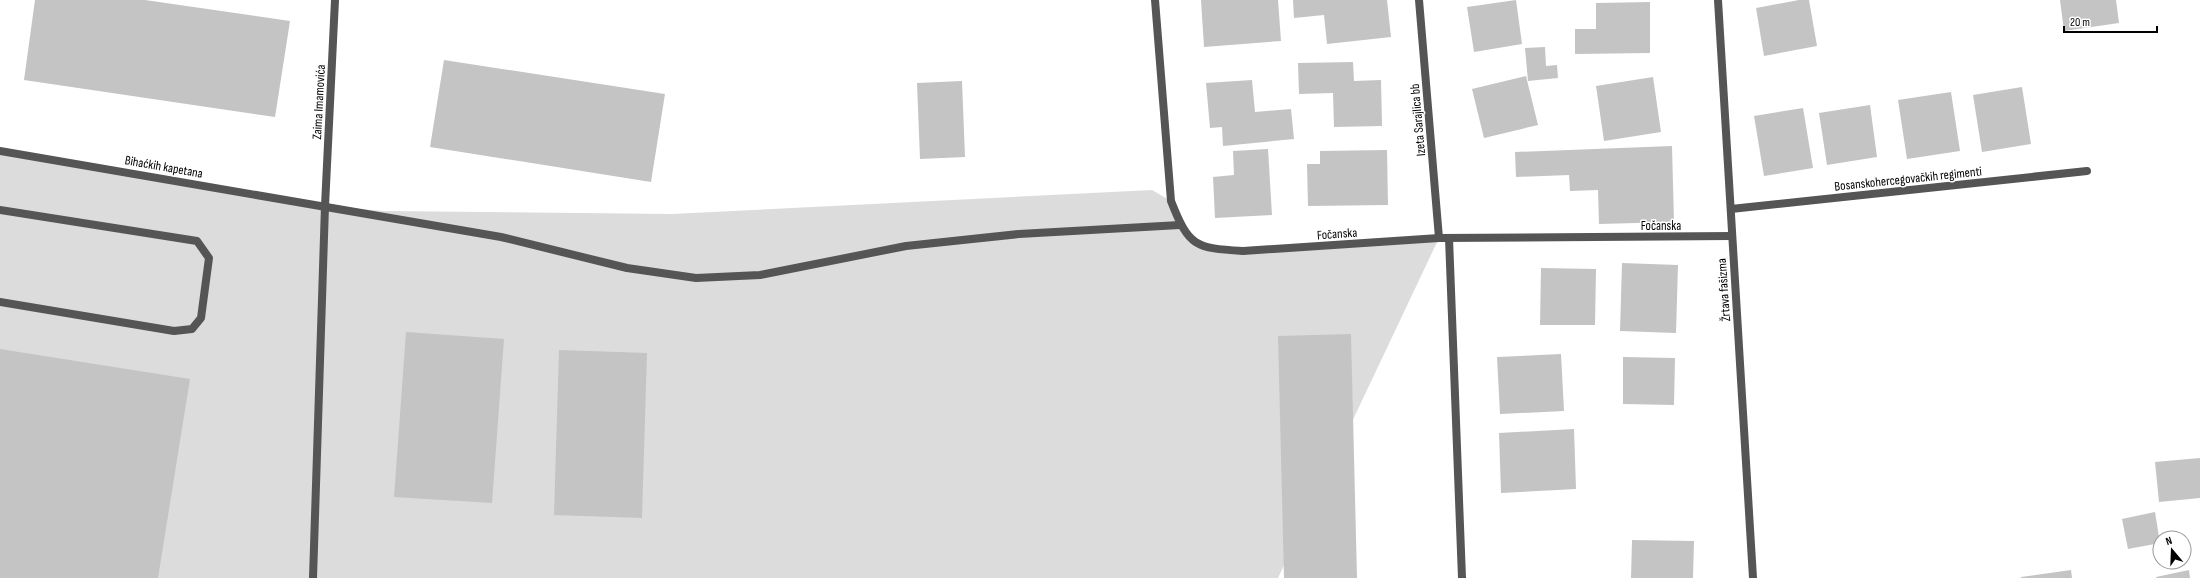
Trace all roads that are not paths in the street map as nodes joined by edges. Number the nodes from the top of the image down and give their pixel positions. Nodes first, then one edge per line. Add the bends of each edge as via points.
1 (335, 0) edge
2 (1155, 0) edge
3 (1419, 0) edge
4 (1718, 0) edge
5 (0, 151) edge
6 (2087, 171) dead end
7 (325, 206) junction
8 (1731, 209) junction
9 (0, 210) edge
10 (1180, 225) junction
11 (1732, 236) junction
12 (1438, 238) junction
13 (1449, 238) junction
14 (0, 302) edge
15 (313, 578) edge
16 (1462, 578) edge
17 (1753, 578) edge

1 - 7 street, Zaima Imamovića
2 - 10 street, Fočanska via 1167,170 1171,201
3 - 12 street, Izeta Sarajlica bb
4 - 8 street, Žrtava fašizma
5 - 7 street, Bihaćkih kapetana
6 - 8 street, Bosanskohercegovačkih regimenti
7 - 10 street, Bihaćkih kapetana via 501,237 627,268 696,278 760,275 906,246 1019,234
7 - 15 street, Zaima Imamovića
8 - 11 street, Žrtava fašizma
9 - 14 street via 197,241 209,258 201,318 192,329 174,331
10 - 12 street, Fočanska via 1191,240 1213,249 1236,250
11 - 13 street, Fočanska
11 - 17 street, Žrtava fašizma
12 - 13 street, Fočanska
13 - 16 street

